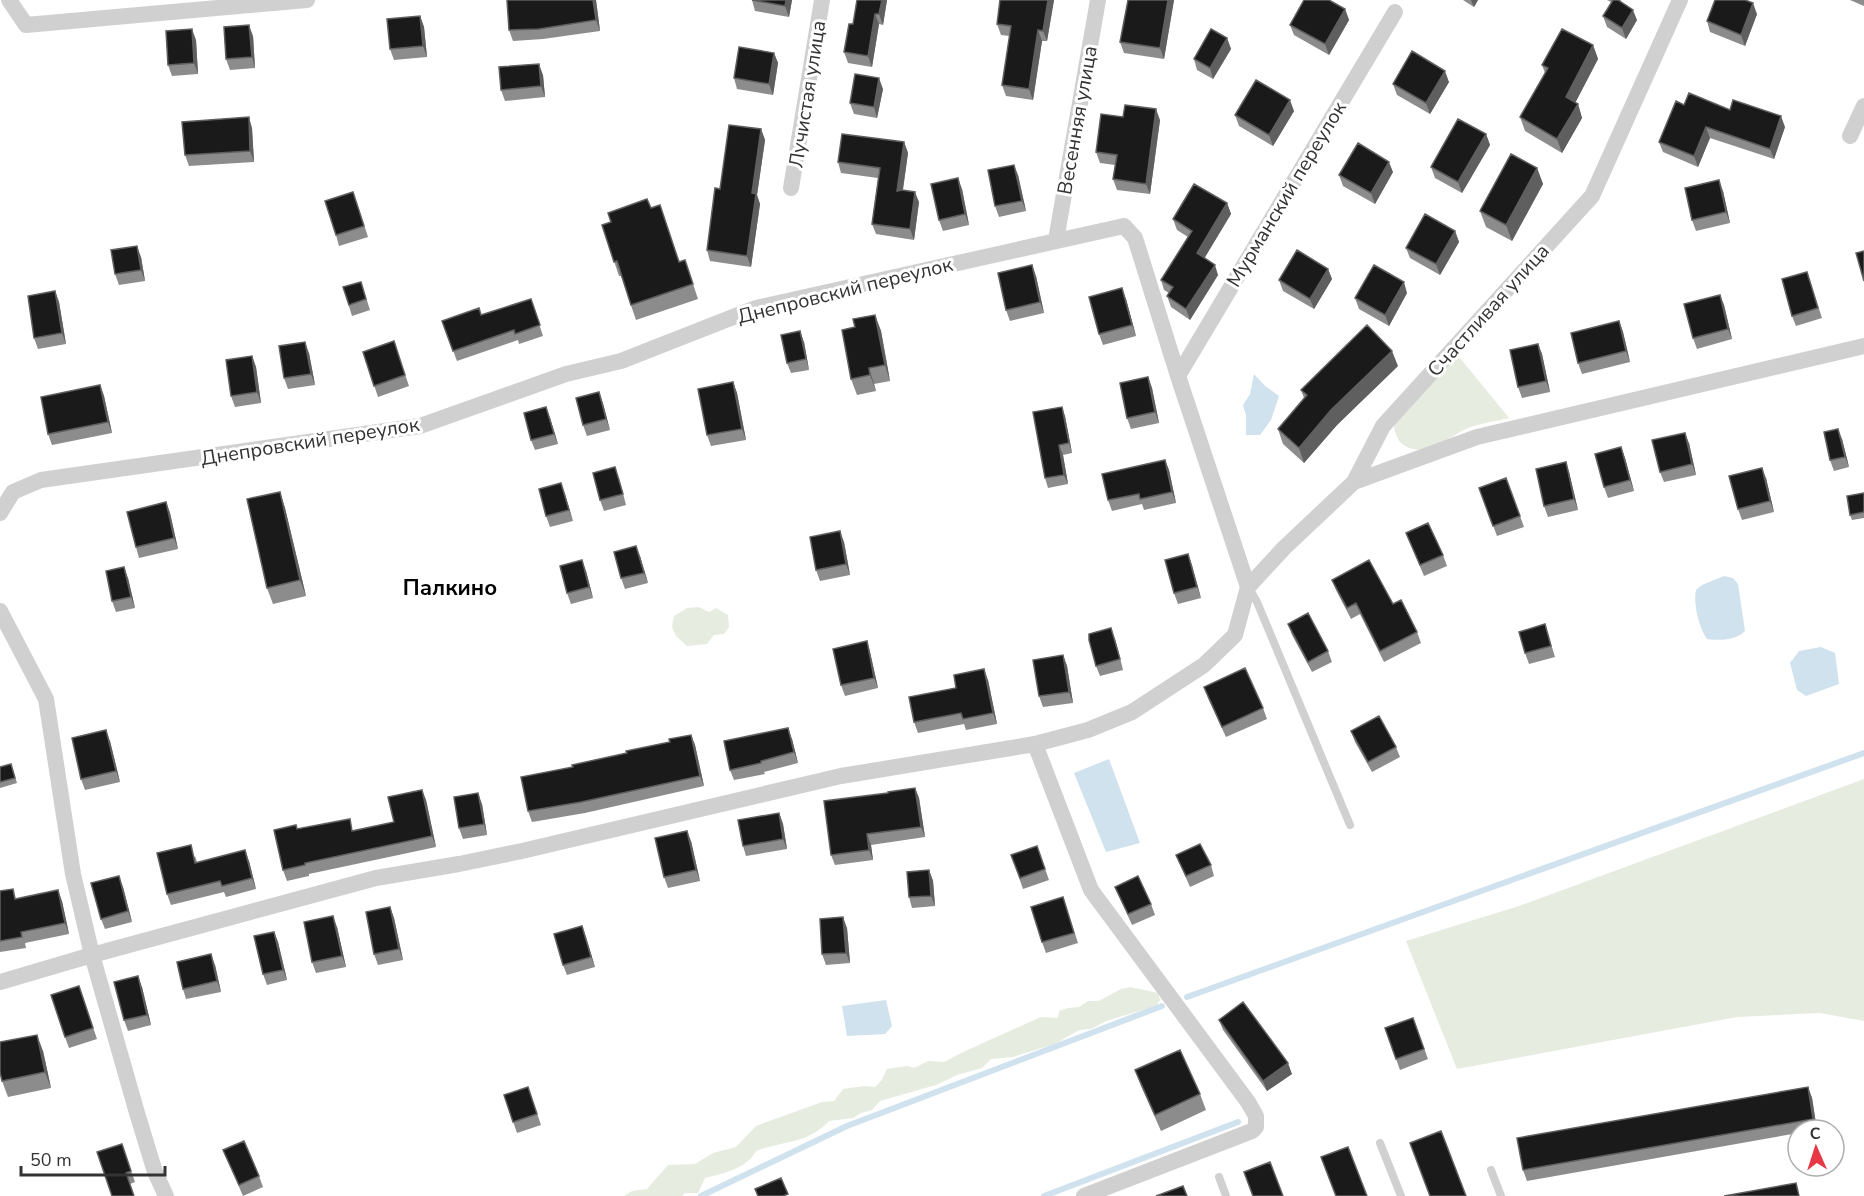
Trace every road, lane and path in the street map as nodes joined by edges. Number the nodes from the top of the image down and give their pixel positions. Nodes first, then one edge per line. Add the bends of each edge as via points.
1 (9, 0) edge
2 (307, 0) edge
3 (822, 0) edge
4 (1098, 0) edge
5 (1680, 0) edge
6 (1395, 12) dead end
7 (1864, 106) edge
8 (1850, 136) dead end
9 (791, 188) dead end
10 (1056, 240) junction
11 (1864, 346) edge
12 (1178, 376) junction
13 (1354, 482) junction
14 (0, 513) edge
15 (1248, 587) junction
16 (0, 610) edge
17 (1035, 744) junction
18 (1350, 825) dead end
19 (92, 955) junction
20 (0, 982) edge
21 (1380, 1143) dead end
22 (1491, 1170) dead end
23 (1219, 1177) dead end
24 (166, 1196) edge
25 (1084, 1196) edge
26 (1226, 1196) edge
27 (1401, 1196) edge
28 (1501, 1196) edge

1 - 2 street via 26,26
3 - 9 street, Лучистая улица
4 - 10 street, Весенняя улица
5 - 13 street, Счастливая улица via 1592,196 1383,426
6 - 12 street, Мурманский переулок
7 - 8 street
10 - 12 street, Днепровский переулок via 1124,226 1135,238
10 - 14 street, Днепровский переулок via 756,308 621,361 566,374 420,426 41,480 14,492
11 - 13 street via 1477,437
12 - 15 street, Днепровский переулок
13 - 15 street, Счастливая улица
15 - 17 street via 1235,635 1204,665 1132,712 1088,730
15 - 18 lane
16 - 19 street via 46,699 73,874
17 - 19 street via 842,776 522,851 376,878
17 - 25 street via 1091,890 1256,1116 1252,1131
19 - 20 street
19 - 24 street via 155,1172
21 - 27 lane
22 - 28 lane
23 - 26 lane

